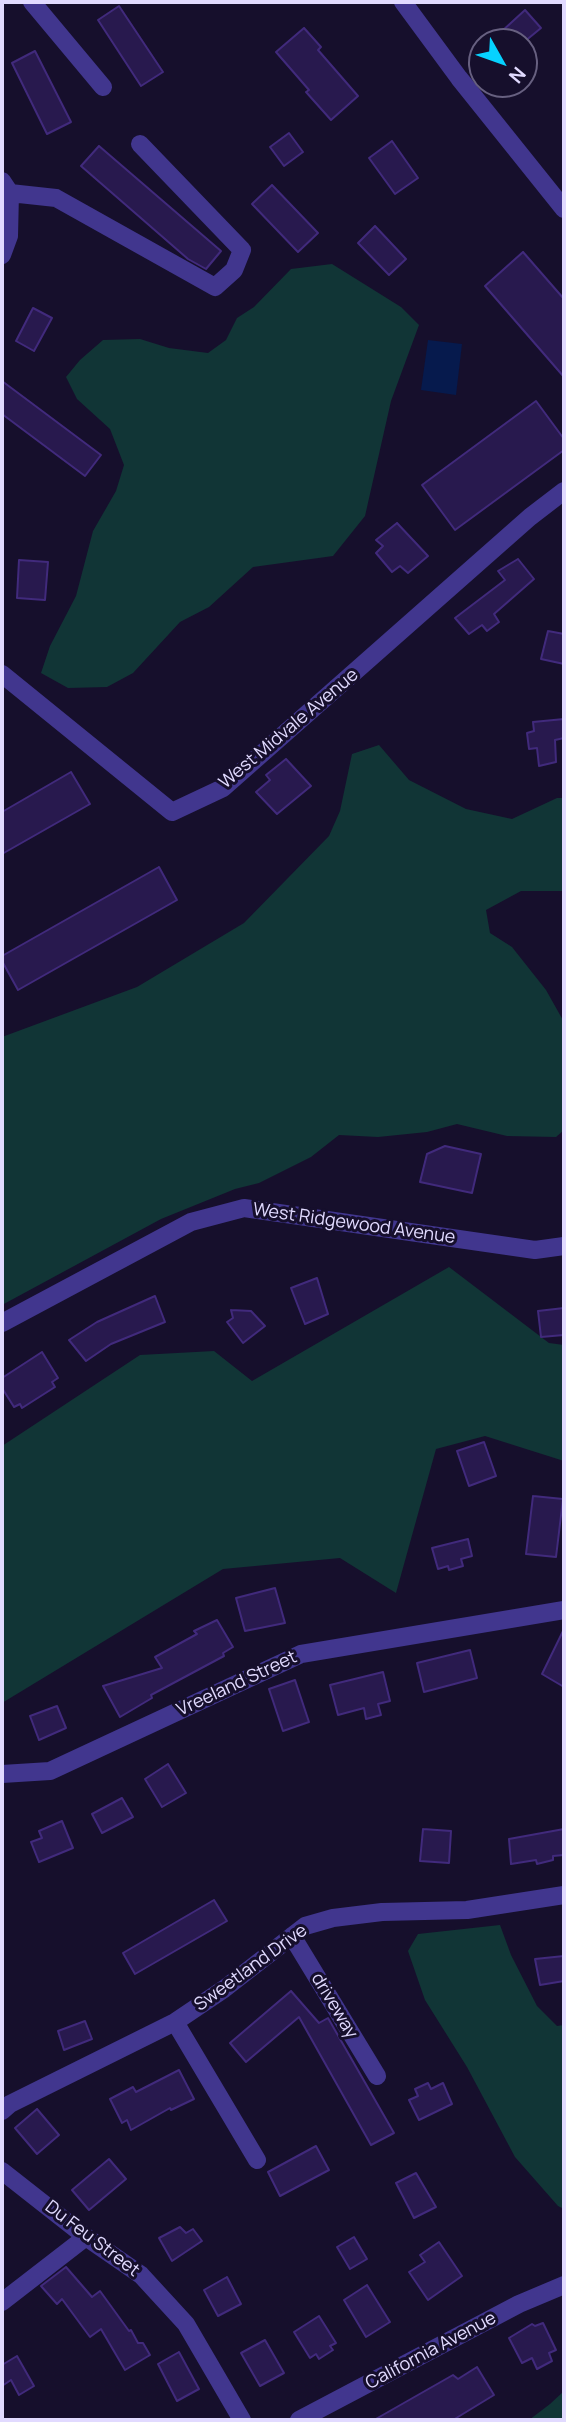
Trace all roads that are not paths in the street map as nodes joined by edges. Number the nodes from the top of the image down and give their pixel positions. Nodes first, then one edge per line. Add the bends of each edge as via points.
1 (32, 2) edge
2 (403, 2) edge
3 (103, 87) dead end
4 (140, 144) dead end
5 (6, 187) edge
6 (564, 208) edge
7 (2, 255) edge
8 (564, 491) edge
9 (2, 674) edge
10 (564, 1246) edge
11 (2, 1324) edge
12 (564, 1610) edge
13 (2, 1774) edge
14 (564, 1895) edge
15 (292, 1936) junction
16 (174, 2022) junction
17 (377, 2076) dead end
18 (2, 2111) edge
19 (257, 2160) dead end
20 (2, 2171) edge
21 (86, 2237) junction
22 (564, 2285) edge
23 (2, 2302) edge
24 (242, 2420) edge
25 (299, 2420) edge

1 - 3 street
2 - 6 street
4 - 5 street via 242,250 234,270 215,287 56,198
5 - 7 street via 9,236
8 - 9 street, West Midvale Avenue via 223,788 172,812
10 - 11 street, West Ridgewood Avenue via 534,1250 244,1208 191,1222
12 - 13 street, Vreeland Street via 301,1654 50,1770
14 - 15 street, Sweetland Drive via 467,1910 333,1918 305,1926
15 - 16 street, Sweetland Drive
15 - 17 street, driveway
16 - 18 street, Sweetland Drive
16 - 19 street
20 - 21 street, Du Feu Street
21 - 23 street
21 - 24 street, Du Feu Street via 141,2274 186,2324
22 - 25 street, California Avenue

